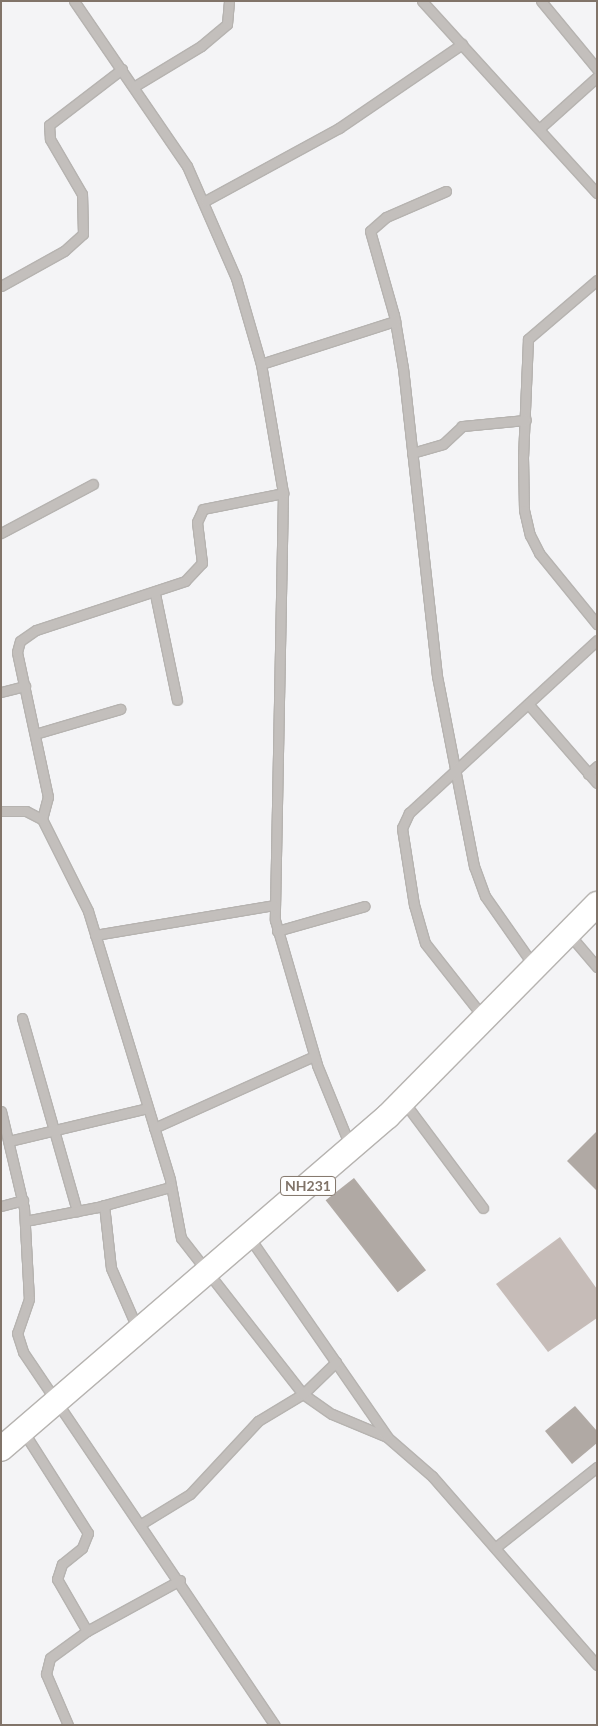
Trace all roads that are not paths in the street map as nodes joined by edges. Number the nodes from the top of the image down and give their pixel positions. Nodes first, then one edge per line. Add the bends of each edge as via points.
1 (74, 1) edge
2 (229, 1) edge
3 (422, 1) edge
4 (541, 1) edge
5 (462, 44) junction
6 (122, 69) junction
7 (597, 69) edge
8 (597, 77) edge
9 (135, 86) junction
10 (538, 129) junction
11 (446, 191) dead end
12 (597, 193) edge
13 (205, 201) junction
14 (597, 280) edge
15 (1, 286) edge
16 (395, 320) junction
17 (261, 364) junction
18 (526, 420) junction
19 (412, 454) junction
20 (94, 484) dead end
21 (282, 493) junction
22 (1, 533) edge
23 (155, 594) junction
24 (597, 624) edge
25 (597, 640) edge
26 (24, 686) junction
27 (1, 692) edge
28 (177, 700) dead end
29 (530, 706) junction
30 (120, 709) dead end
31 (35, 734) junction
32 (597, 766) edge
33 (457, 770) junction
34 (588, 774) junction
35 (597, 783) edge
36 (1, 811) edge
37 (42, 819) junction
38 (274, 904) junction
39 (597, 904) edge
40 (365, 906) dead end
41 (278, 931) junction
42 (568, 933) junction
43 (95, 935) junction
44 (535, 967) junction
45 (597, 967) edge
46 (22, 1018) dead end
47 (484, 1018) junction
48 (314, 1056) junction
49 (404, 1101) junction
50 (147, 1108) junction
51 (1, 1111) edge
52 (154, 1128) junction
53 (55, 1130) junction
54 (9, 1142) junction
55 (351, 1149) junction
56 (170, 1187) junction
57 (23, 1200) junction
58 (104, 1205) junction
59 (1, 1206) edge
60 (483, 1208) dead end
61 (78, 1211) junction
62 (25, 1221) junction
63 (249, 1237) junction
64 (209, 1273) junction
65 (140, 1333) junction
66 (336, 1362) junction
67 (303, 1394) junction
68 (55, 1405) junction
69 (23, 1431) junction
70 (387, 1437) junction
71 (1, 1449) edge
72 (597, 1467) edge
73 (142, 1524) junction
74 (496, 1547) junction
75 (180, 1580) junction
76 (87, 1631) junction
77 (597, 1665) edge
78 (68, 1725) edge
79 (275, 1725) edge

1 - 6 street
2 - 9 street via 226,24 201,46
3 - 5 street
4 - 7 street
5 - 10 street
5 - 13 street via 339,128
6 - 9 street
6 - 15 street via 49,125 50,139 82,194 84,234 64,250
8 - 10 street
9 - 13 street
10 - 12 street
11 - 16 street via 386,217 370,231
13 - 17 street via 236,278
14 - 18 street via 528,339
16 - 17 street
16 - 19 street
17 - 21 street
18 - 19 street via 462,426 443,444
18 - 24 street via 527,525 539,553
19 - 33 street via 437,676
20 - 22 street
21 - 23 street via 203,509 197,522 203,552 198,571
21 - 38 street
23 - 26 street via 25,636 18,652
23 - 28 street
25 - 29 street
26 - 27 street
26 - 31 street
29 - 33 street
29 - 34 street
30 - 31 street
31 - 37 street via 48,797
32 - 34 street
33 - 44 street via 482,890
33 - 47 street via 409,813 402,841 425,942
34 - 35 street
36 - 37 street via 26,811
37 - 43 street
38 - 41 street
38 - 43 street
39 - 42 highway, NH231
40 - 41 street
41 - 48 street
42 - 44 highway, NH231
42 - 45 street
43 - 50 street
44 - 47 highway, NH231
46 - 53 street
47 - 49 highway, NH231
48 - 52 street via 186,1118
48 - 55 street
49 - 55 highway, NH231
49 - 60 street
50 - 52 street
50 - 53 street
51 - 54 street
52 - 56 street
53 - 54 street
53 - 61 street
54 - 57 street
55 - 63 highway, NH231
56 - 58 street
56 - 64 street via 181,1238
57 - 59 street
57 - 62 street
58 - 61 street
58 - 65 street via 111,1268
61 - 62 street
62 - 68 street via 29,1299 17,1333 29,1365
63 - 64 highway, NH231
63 - 66 street
64 - 65 highway, NH231
64 - 67 street
65 - 68 highway, NH231
66 - 67 street
66 - 70 street
67 - 70 street via 332,1414
67 - 73 street via 258,1421 190,1494
68 - 69 highway, NH231
68 - 73 street
69 - 71 highway, NH231
69 - 76 street via 88,1533 82,1548 62,1564 57,1580
70 - 74 street via 432,1476
72 - 74 street
73 - 75 street
74 - 77 street
75 - 76 street
75 - 79 street
76 - 78 street via 60,1648 46,1665 51,1691

